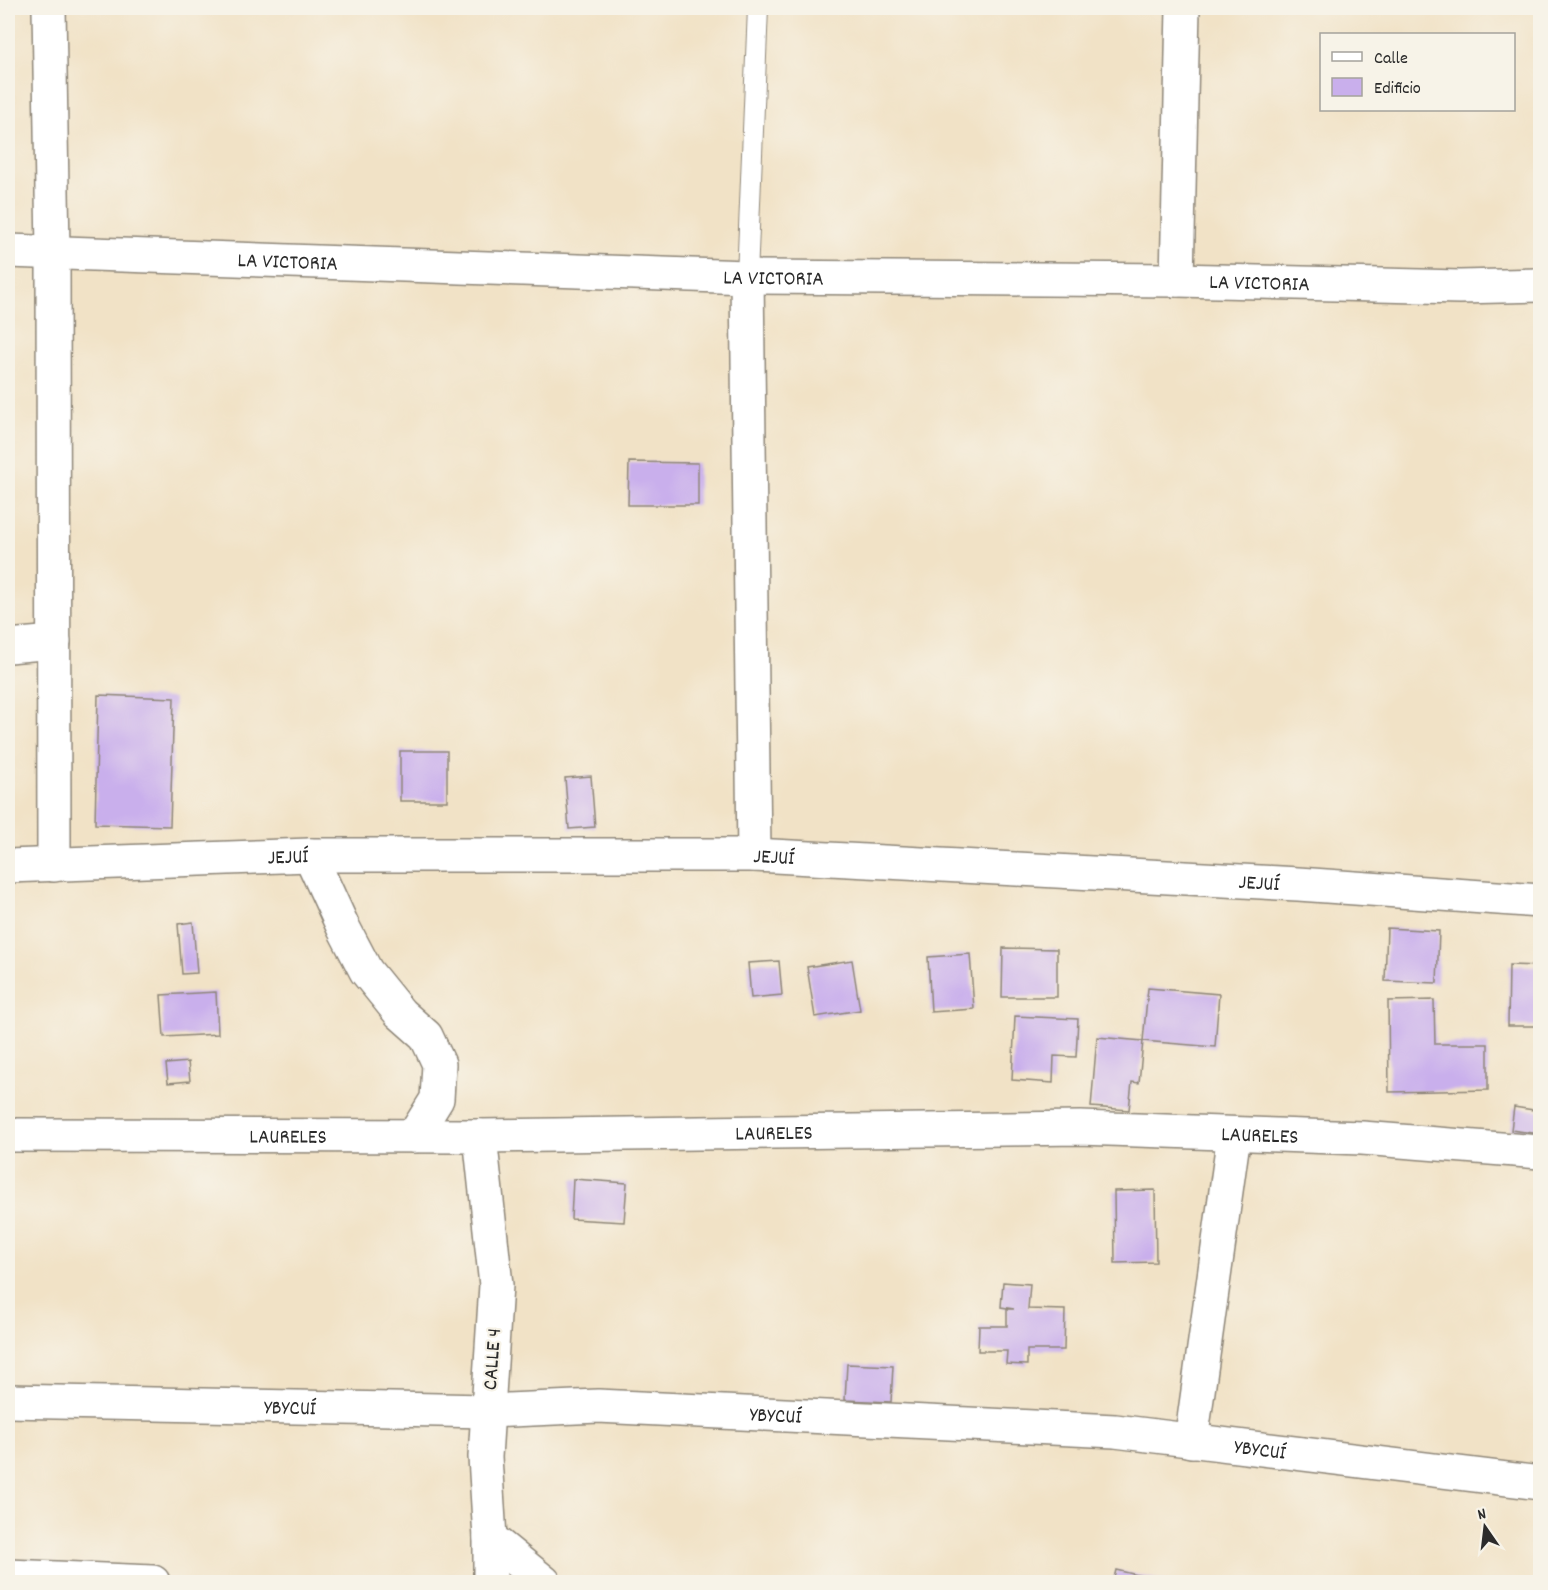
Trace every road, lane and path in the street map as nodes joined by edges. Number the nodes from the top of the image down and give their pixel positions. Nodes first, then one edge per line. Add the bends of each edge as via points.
1 (49, 8) edge
2 (758, 8) edge
3 (1183, 8) edge
4 (8, 251) edge
5 (53, 252) junction
6 (747, 277) junction
7 (1177, 280) junction
8 (1540, 285) edge
9 (54, 642) junction
10 (8, 646) edge
11 (310, 855) junction
12 (754, 855) junction
13 (54, 865) junction
14 (8, 866) edge
15 (1540, 901) edge
16 (1234, 1134) junction
17 (8, 1135) edge
18 (414, 1136) junction
19 (480, 1136) junction
20 (1540, 1152) edge
21 (8, 1401) edge
22 (487, 1411) junction
23 (1191, 1441) junction
24 (1540, 1483) edge
25 (490, 1538) junction
26 (8, 1576) edge
27 (99, 1581) edge
28 (153, 1582) edge
29 (490, 1582) edge
30 (544, 1582) edge

1 - 5 street
2 - 6 lane
3 - 7 street
4 - 5 street, LA VICTORIA
5 - 6 street, LA VICTORIA
5 - 9 street
6 - 7 street, LA VICTORIA
6 - 12 street
7 - 8 street, LA VICTORIA via 1460,287
9 - 10 street
9 - 13 street
11 - 12 street, JEJUÍ
11 - 13 street, JEJUÍ
11 - 18 street via 366,971 400,1013 426,1036 439,1064 437,1099
12 - 15 street, JEJUÍ
13 - 14 street, JEJUÍ
16 - 19 street, LAURELES via 1080,1128
16 - 20 street, LAURELES via 1362,1138
16 - 23 street
17 - 18 street, LAURELES
18 - 19 street, LAURELES
19 - 22 street, CALLE 4 via 496,1285
21 - 22 street, YBYCUÍ
22 - 23 street, YBYCUÍ via 598,1406 1115,1431
22 - 25 street, CALLE 4 via 485,1457
23 - 24 street, YBYCUÍ
25 - 29 street, CALLE 4
25 - 30 street
26 - 27 street
27 - 28 street

